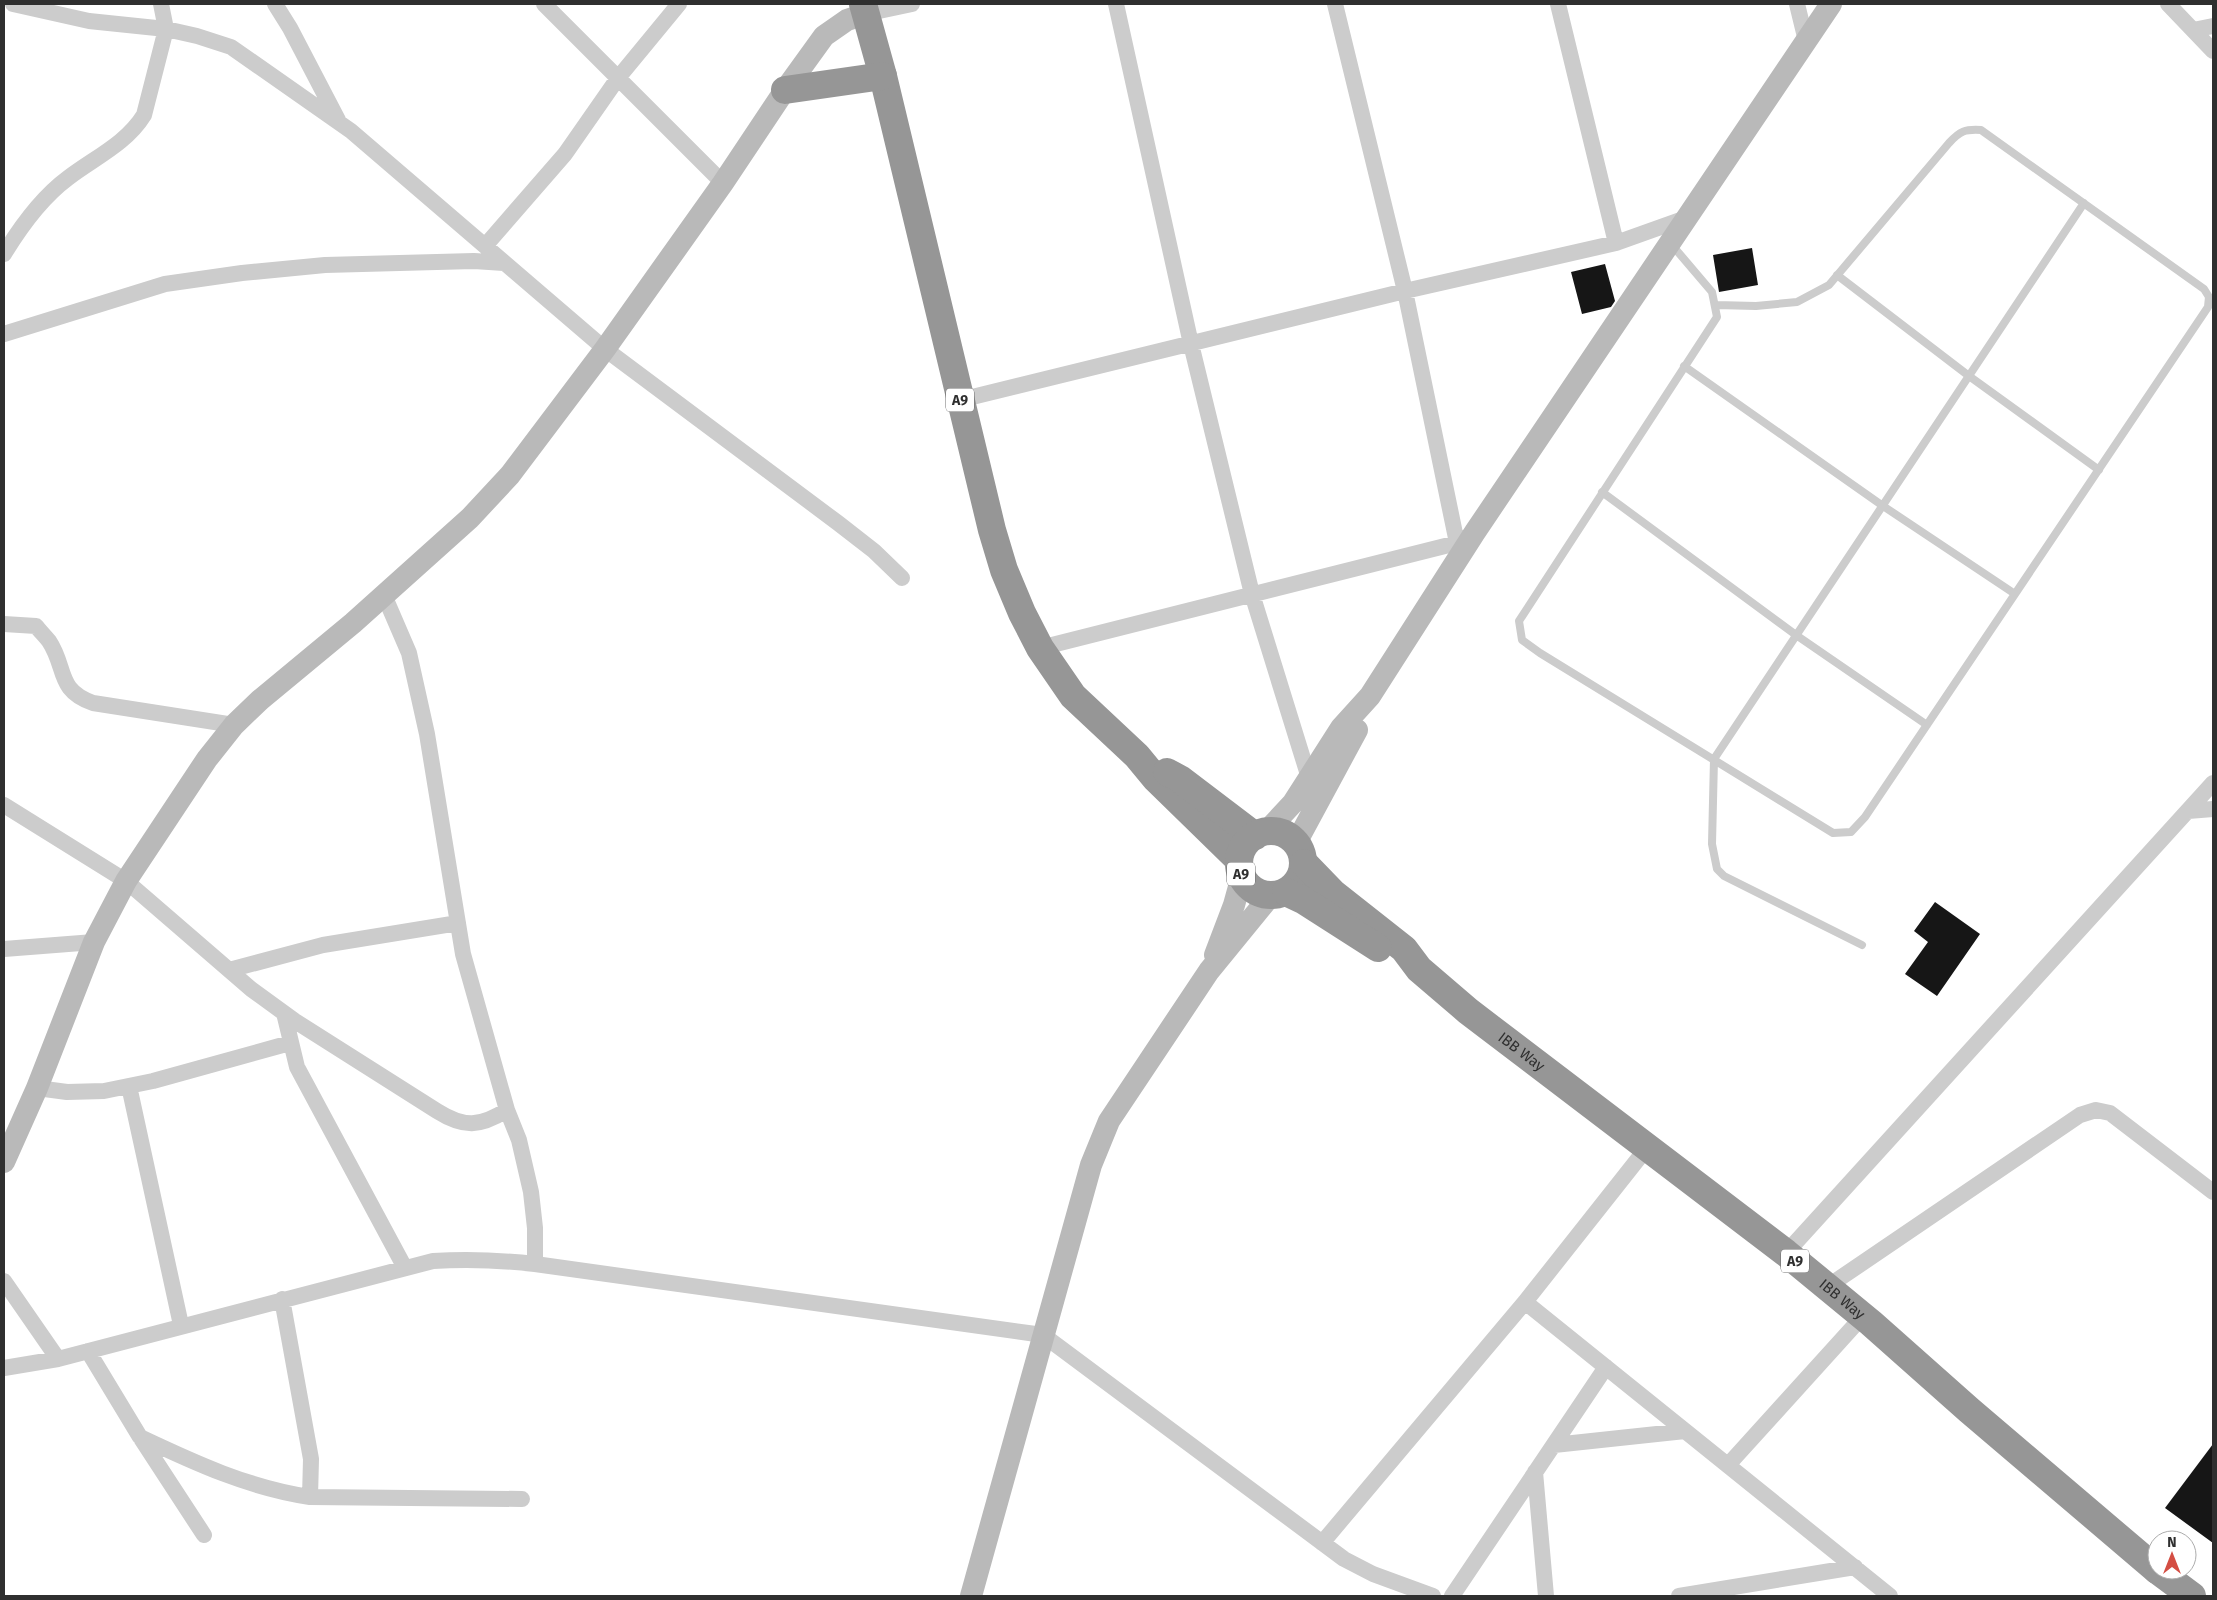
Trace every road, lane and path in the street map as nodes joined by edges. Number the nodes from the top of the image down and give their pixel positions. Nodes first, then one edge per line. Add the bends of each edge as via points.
1 (13, 4) edge
2 (162, 4) edge
3 (275, 4) edge
4 (544, 4) edge
5 (679, 4) edge
6 (912, 4) edge
7 (1116, 4) edge
8 (1335, 4) edge
9 (1558, 4) edge
10 (1797, 4) edge
11 (1831, 4) edge
12 (2168, 4) edge
13 (864, 9) edge
14 (2213, 26) edge
15 (166, 29) junction
16 (2193, 30) junction
17 (1806, 41) junction
18 (2213, 51) edge
19 (883, 76) junction
20 (618, 78) junction
21 (785, 90) junction
22 (339, 122) junction
23 (723, 183) junction
24 (2084, 203) junction
25 (1686, 218) junction
26 (1616, 243) junction
27 (1671, 244) junction
28 (485, 246) junction
29 (4, 254) edge
30 (504, 263) junction
31 (1837, 275) junction
32 (1405, 291) junction
33 (1716, 305) junction
34 (4, 334) edge
35 (1191, 344) junction
36 (605, 349) junction
37 (1684, 366) junction
38 (1969, 376) junction
39 (960, 400) junction
40 (2099, 470) junction
41 (1602, 492) junction
42 (1883, 506) junction
43 (1466, 538) junction
44 (902, 578) dead end
45 (1252, 594) junction
46 (2015, 594) junction
47 (384, 595) junction
48 (4, 624) edge
49 (1796, 635) junction
50 (1040, 648) junction
51 (1370, 696) junction
52 (234, 725) junction
53 (1927, 725) junction
54 (1137, 756) junction
55 (1714, 760) junction
56 (1309, 778) junction
57 (2213, 783) edge
58 (2213, 797) edge
59 (4, 805) edge
60 (2213, 809) edge
61 (2188, 811) junction
62 (1260, 834) junction
63 (1300, 853) junction
64 (1241, 868) junction
65 (126, 881) junction
66 (1278, 894) junction
67 (458, 923) junction
68 (94, 942) junction
69 (1862, 945) dead end
70 (4, 949) edge
71 (1419, 969) junction
72 (228, 970) junction
73 (1209, 971) junction
74 (284, 1013) junction
75 (290, 1043) junction
76 (129, 1086) junction
77 (37, 1088) junction
78 (507, 1110) junction
79 (1646, 1149) junction
80 (4, 1162) edge
81 (2213, 1192) edge
82 (1786, 1253) junction
83 (535, 1264) junction
84 (405, 1268) junction
85 (4, 1281) edge
86 (1827, 1287) junction
87 (282, 1299) junction
88 (1525, 1302) junction
89 (1863, 1316) junction
90 (180, 1325) junction
91 (1043, 1335) junction
92 (88, 1350) junction
93 (58, 1359) junction
94 (1606, 1367) junction
95 (4, 1368) edge
96 (1685, 1431) junction
97 (140, 1437) junction
98 (1554, 1445) junction
99 (1728, 1465) junction
100 (1535, 1472) junction
101 (310, 1497) junction
102 (522, 1499) dead end
103 (204, 1535) dead end
104 (1322, 1543) junction
105 (2147, 1561) edge
106 (1856, 1567) junction
107 (2170, 1580) edge
108 (1706, 1594) edge
109 (971, 1596) edge
110 (1433, 1596) edge
111 (1452, 1596) edge
112 (1546, 1596) edge
113 (1679, 1596) edge
114 (1890, 1596) edge
115 (2192, 1596) edge

1 - 15 street via 89,21
2 - 15 street
3 - 22 street
4 - 20 street
5 - 20 street
6 - 13 street
7 - 35 street
8 - 32 street
9 - 26 street
10 - 17 street
11 - 17 street
12 - 16 street
13 - 19 highway, A9
13 - 21 street via 824,36
14 - 16 street
15 - 22 street via 231,47
15 - 29 street via 146,109 138,124 114,148 67,178 24,222
16 - 18 street
17 - 25 street
19 - 21 highway
19 - 39 highway, A9
20 - 23 street
20 - 28 street via 565,154
21 - 23 street
22 - 28 street
23 - 36 street
24 - 31 lane via 1981,130 1960,131
24 - 38 lane
24 - 40 lane via 2204,288 2209,297 2208,307
25 - 26 street
25 - 27 street
26 - 32 street
27 - 33 lane via 1712,292
27 - 43 street
28 - 30 street
30 - 34 street via 325,265 242,273 165,284
30 - 36 street
31 - 33 lane via 1829,285 1797,302
31 - 38 lane
32 - 35 street
32 - 43 street
33 - 37 lane via 1717,317
35 - 39 street
35 - 45 street
36 - 44 street via 838,523
36 - 47 street via 510,475 470,518
37 - 41 lane
37 - 42 lane
38 - 40 lane
38 - 42 lane
39 - 50 highway, A9 via 1004,570
40 - 46 lane
41 - 49 lane
41 - 55 lane via 1519,621 1522,640
42 - 46 lane
42 - 49 lane
43 - 45 street
43 - 51 street
45 - 50 street
45 - 56 street
46 - 53 lane
47 - 52 street
47 - 67 street via 408,653 423,716
48 - 52 street via 36,626 49,642 69,688 79,698 93,703
49 - 53 lane
49 - 55 lane
50 - 54 highway, A9 via 1073,696
51 - 56 street via 1341,728
51 - 63 street via 1356,732 1333,771
52 - 65 street via 181,797
53 - 55 lane via 1852,832 1833,833
54 - 62 highway, A9 via 1180,779
54 - 64 highway, A9
55 - 69 lane via 1712,844 1717,869 1724,876
56 - 62 street via 1292,803
57 - 61 street
58 - 61 street
59 - 65 street
60 - 61 street
61 - 82 street
62 - 63 highway, A9 via 1277,832 1288,836
62 - 64 highway, A9 via 1247,842
63 - 66 highway via 1302,875 1295,885
63 - 71 highway, A9 via 1333,893 1404,949
64 - 66 highway, A9 via 1249,886 1259,893
64 - 73 street via 1234,905
65 - 68 street
65 - 72 street
66 - 71 highway, A9 via 1303,900 1386,953
66 - 73 street
67 - 72 street via 323,945
67 - 78 street via 463,954
68 - 70 street
68 - 77 street
71 - 79 highway, IBB Way / A9
72 - 74 street
73 - 91 street via 1109,1121 1090,1165
74 - 75 street
74 - 78 street via 453,1121 472,1124 492,1119
75 - 76 street
75 - 84 street via 297,1067
76 - 77 street via 104,1091 67,1092
76 - 90 street
77 - 80 street
78 - 83 street via 519,1140 531,1192
79 - 82 highway, IBB Way / A9
79 - 88 street
81 - 86 street via 2110,1113 2096,1110 2080,1115
82 - 86 highway, IBB Way / A9
83 - 84 street via 468,1259 433,1261
83 - 91 street
84 - 87 street
85 - 93 street
86 - 89 highway, IBB Way / A9
87 - 90 street
87 - 101 street via 311,1459
88 - 94 street
88 - 104 street
89 - 99 street
89 - 105 highway, IBB Way / A9
90 - 92 street
91 - 104 street
91 - 109 street
92 - 93 street
92 - 97 street
93 - 95 street
94 - 96 street
94 - 98 street
96 - 98 street
96 - 99 street
97 - 101 street via 247,1483
97 - 103 street
98 - 100 street
99 - 106 street
100 - 111 street
100 - 112 street
101 - 102 street
104 - 110 street via 1373,1574
106 - 108 street
106 - 114 street
107 - 115 highway, IBB Way / A9
108 - 113 street

